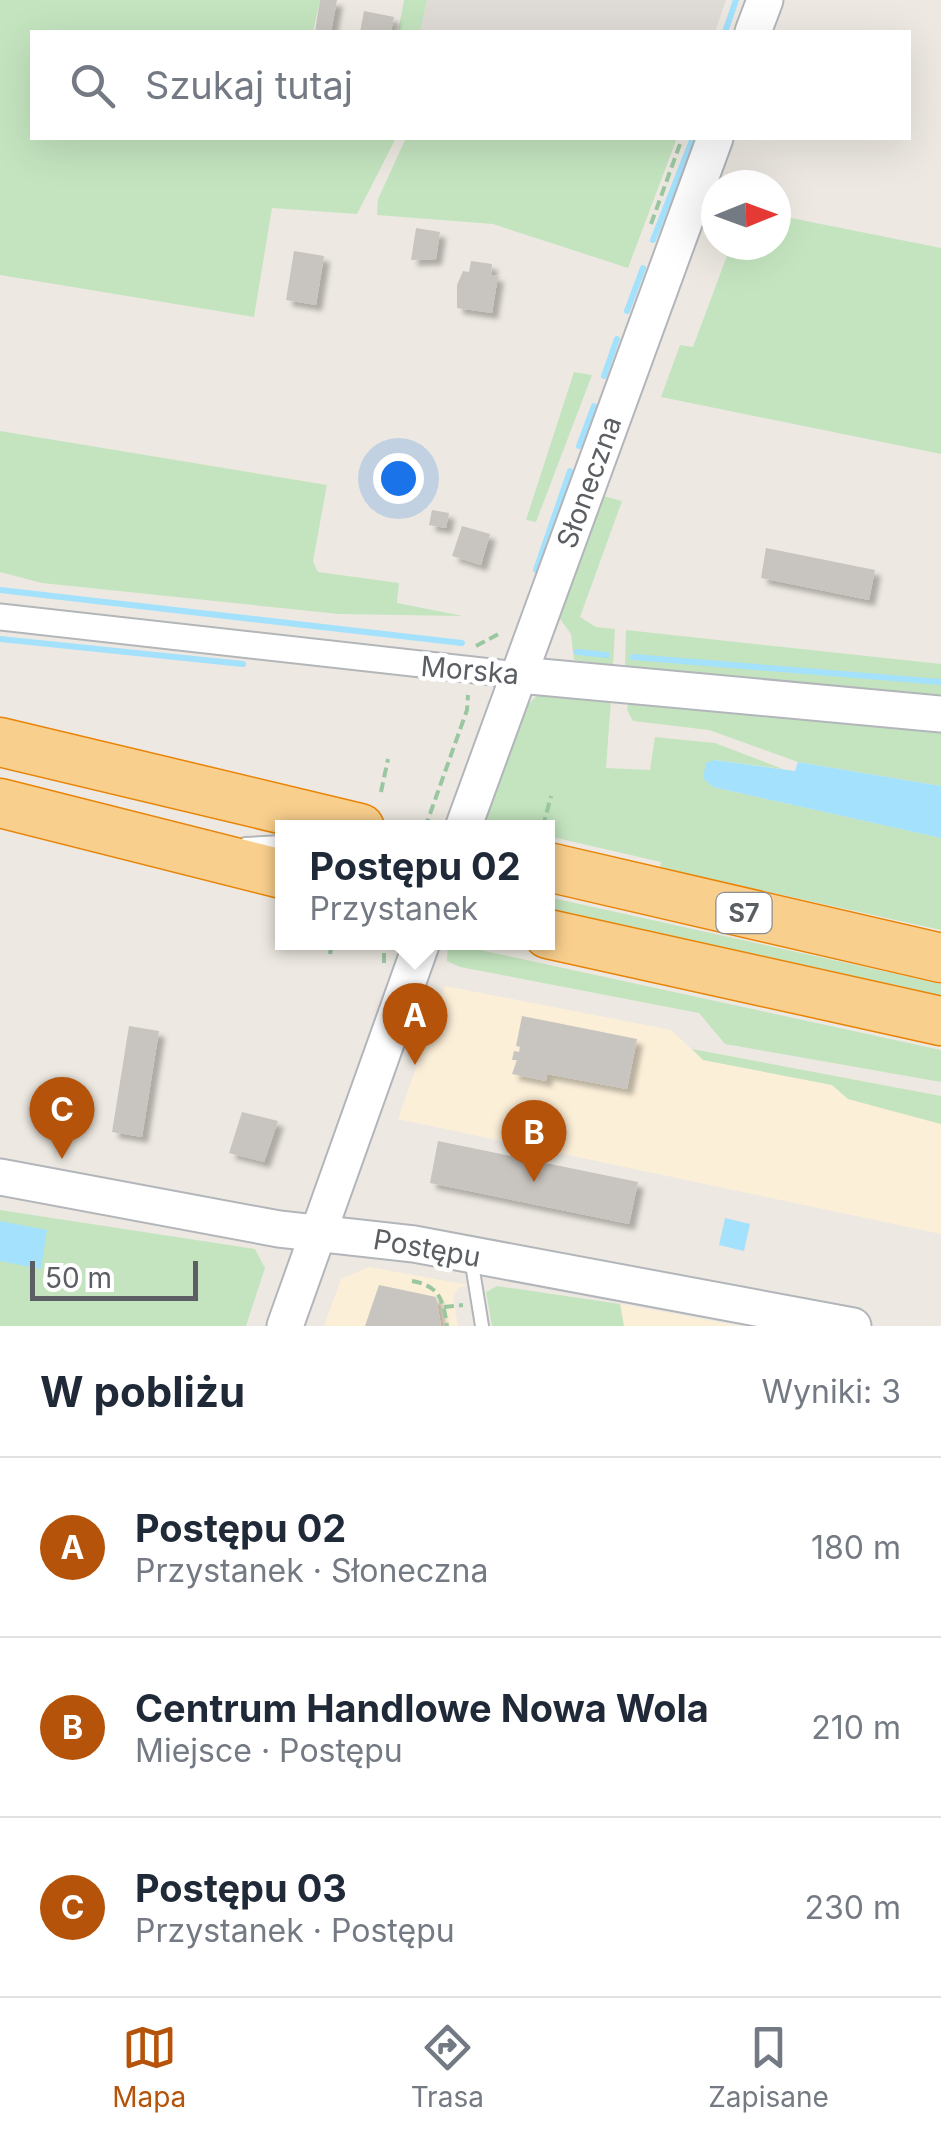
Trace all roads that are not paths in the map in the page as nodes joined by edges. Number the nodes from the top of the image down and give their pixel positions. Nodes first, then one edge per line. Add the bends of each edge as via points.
1 (765, 0) edge
2 (754, 30) edge
3 (714, 140) edge
4 (0, 616) edge
5 (519, 675) junction
6 (941, 714) edge
7 (0, 742) edge
8 (186, 788) junction
9 (0, 803) edge
10 (370, 810) edge
11 (234, 814) dead end
12 (466, 820) edge
13 (250, 823) dead end
14 (275, 838) edge
15 (275, 842) edge
16 (169, 848) junction
17 (555, 870) edge
18 (275, 872) edge
19 (555, 936) edge
20 (419, 950) edge
21 (941, 958) edge
22 (941, 1022) edge
23 (0, 1177) edge
24 (318, 1234) junction
25 (470, 1255) junction
26 (771, 1317) edge
27 (285, 1326) edge
28 (482, 1326) edge
29 (852, 1326) edge

1 - 2 main road
3 - 5 main road, Słoneczna
4 - 5 street, Morska
5 - 6 main road, Morska
5 - 12 main road, Słoneczna
7 - 8 highway
8 - 10 highway
8 - 11 lane
9 - 16 highway
13 - 14 lane
15 - 16 lane
16 - 18 highway
17 - 21 highway, S7
19 - 22 highway, S7
20 - 24 main road
23 - 24 main road, Postępu
24 - 25 main road, Postępu
24 - 27 main road
25 - 26 main road, Postępu
25 - 28 lane
26 - 29 main road, Postępu

